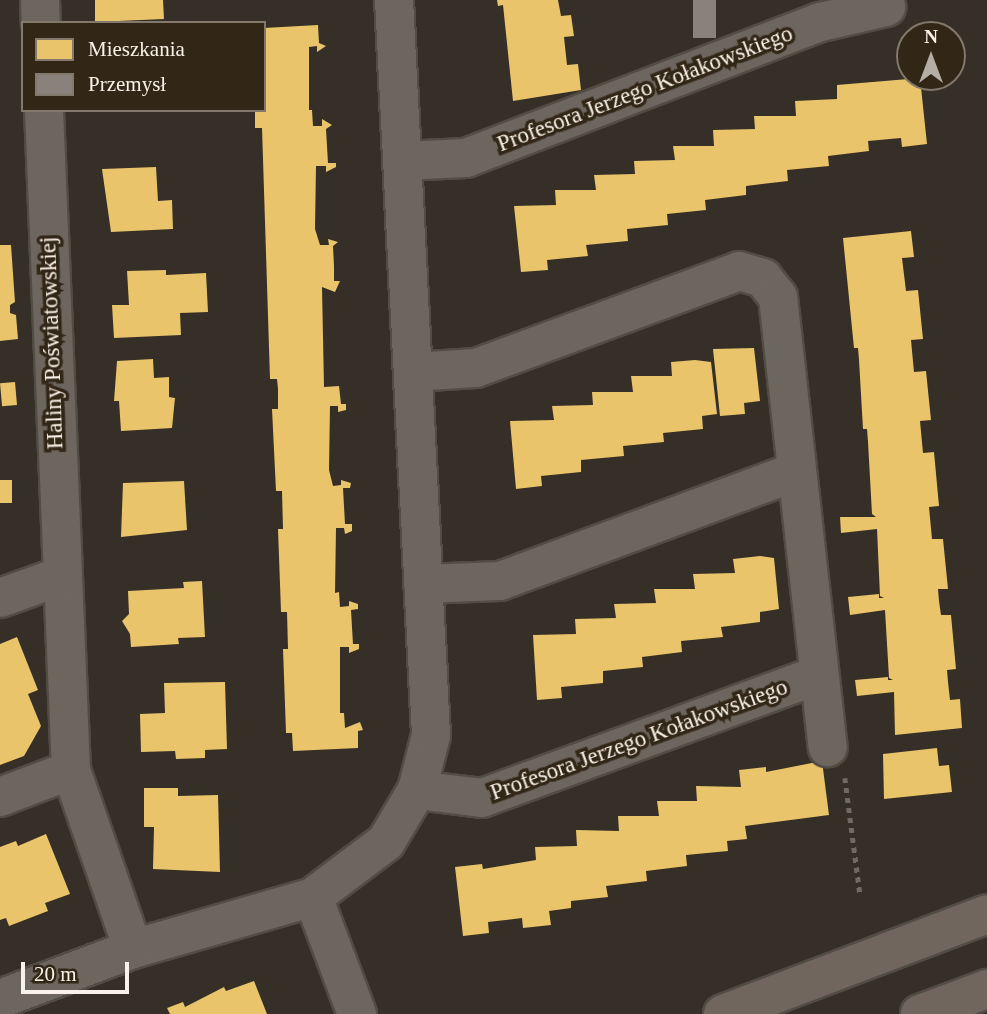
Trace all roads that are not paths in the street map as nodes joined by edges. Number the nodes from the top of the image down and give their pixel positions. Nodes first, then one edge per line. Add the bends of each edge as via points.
1 (40, 0) edge
2 (394, 0) edge
3 (886, 7) dead end
4 (41, 21) edge
5 (44, 112) edge
6 (402, 161) junction
7 (413, 372) junction
8 (795, 472) junction
9 (61, 576) junction
10 (423, 584) junction
11 (0, 598) edge
12 (818, 675) junction
13 (828, 747) road end
14 (71, 770) junction
15 (417, 790) junction
16 (0, 797) edge
17 (313, 897) junction
18 (987, 915) edge
19 (134, 949) junction
20 (987, 989) edge
21 (0, 999) edge
22 (357, 1014) edge
23 (723, 1014) edge
24 (920, 1014) edge

1 - 4 street
2 - 6 street
3 - 6 street, Profesora Jerzego Kołakowskiego via 821,22 466,158
5 - 9 street, Haliny Poświatowskiej
6 - 7 street
7 - 8 street, Profesora Jerzego Kołakowskiego via 476,368 739,271 764,278 778,297
7 - 10 street
8 - 10 street via 500,581
8 - 12 street, Profesora Jerzego Kołakowskiego
9 - 11 street
9 - 14 street, Haliny Poświatowskiej
10 - 15 street via 431,735
12 - 13 street, Profesora Jerzego Kołakowskiego
12 - 15 street, Profesora Jerzego Kołakowskiego via 482,798
14 - 16 street
14 - 19 street, Haliny Poświatowskiej
15 - 17 street via 386,842
17 - 19 street
17 - 22 street
18 - 23 main road
19 - 21 street
20 - 24 main road

